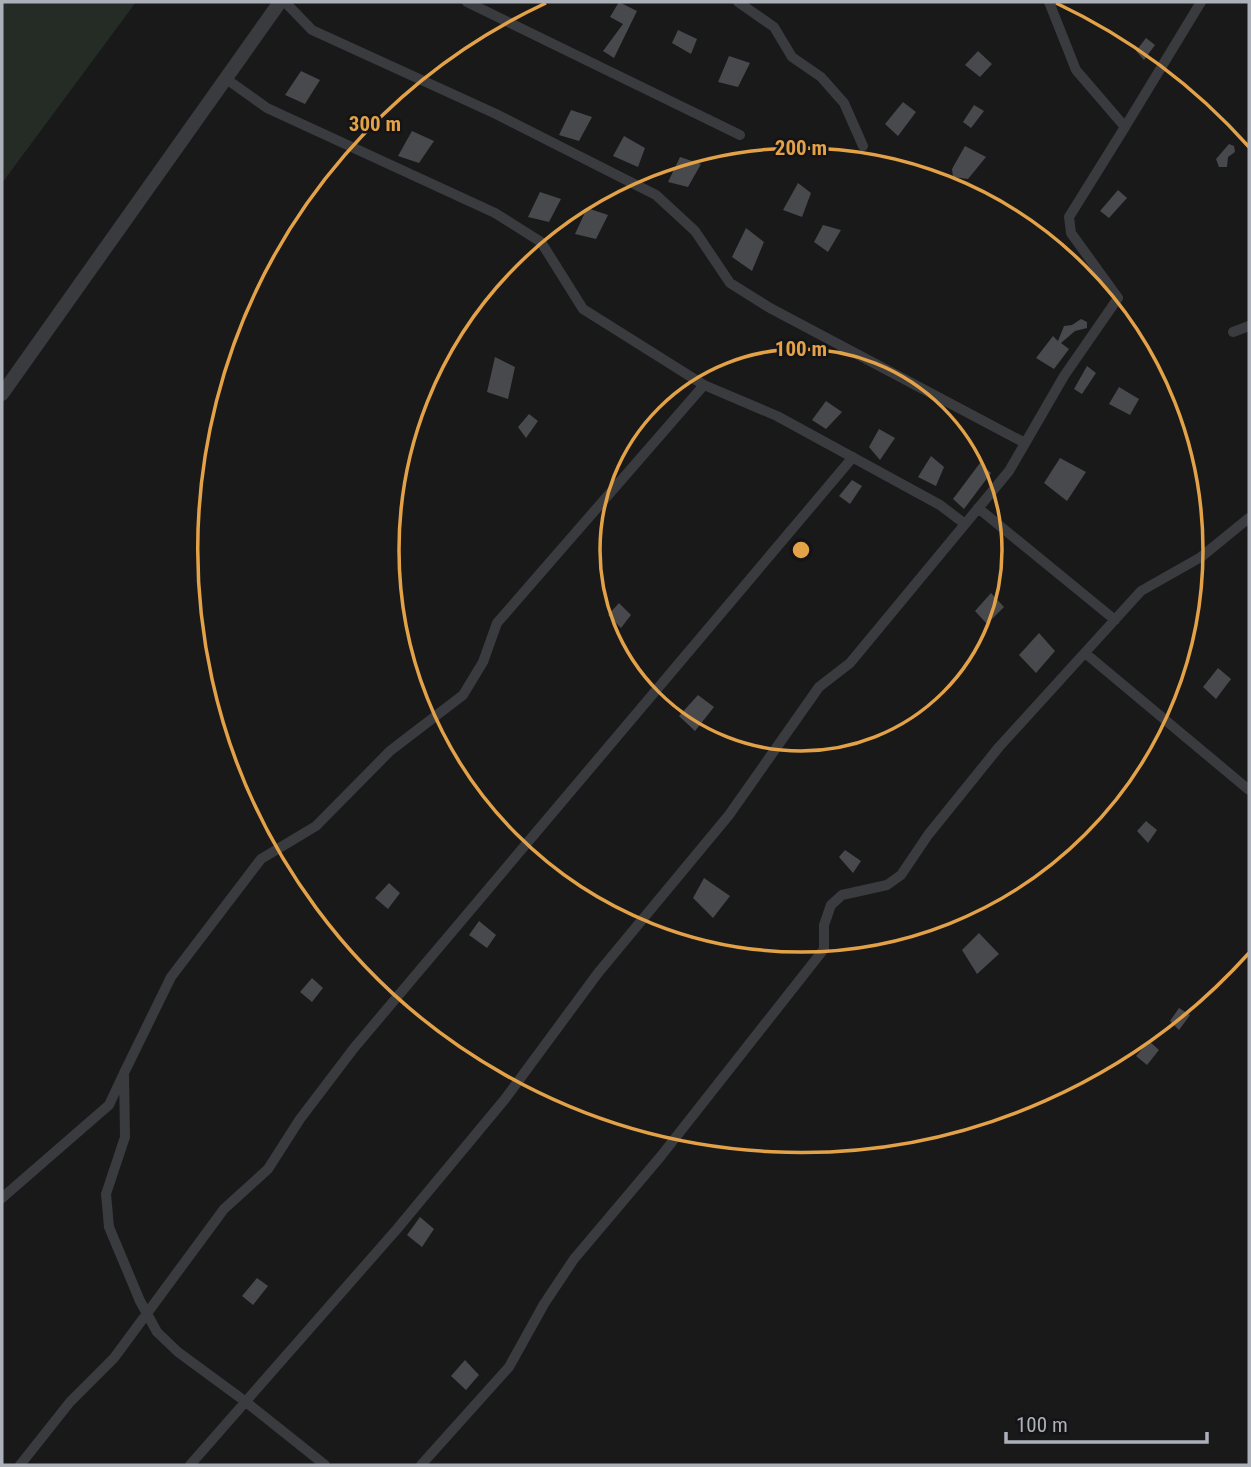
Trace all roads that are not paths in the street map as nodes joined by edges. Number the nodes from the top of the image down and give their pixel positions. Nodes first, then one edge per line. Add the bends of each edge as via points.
1 (282, 2) edge
2 (467, 2) edge
3 (738, 2) edge
4 (1049, 2) edge
5 (1201, 2) edge
6 (225, 78) junction
7 (1125, 127) junction
8 (740, 135) dead end
9 (863, 146) dead end
10 (1249, 326) edge
11 (1233, 332) dead end
12 (704, 385) junction
13 (2, 394) edge
14 (1025, 443) junction
15 (853, 457) junction
16 (978, 508) junction
17 (1249, 518) edge
18 (965, 523) junction
19 (1115, 620) junction
20 (1085, 653) junction
21 (1249, 790) edge
22 (124, 1073) junction
23 (4, 1193) edge
24 (148, 1314) junction
25 (246, 1402) junction
26 (20, 1465) edge
27 (190, 1465) edge
28 (325, 1465) edge
29 (421, 1465) edge

1 - 6 street
1 - 14 street via 312,30 496,114 656,195 695,231 730,283
2 - 8 street
3 - 9 street via 774,26 792,57 821,77 845,103
4 - 7 street via 1076,70
5 - 7 street
6 - 12 street via 267,108 495,213 541,242 583,309
6 - 13 street
7 - 14 street via 1069,217 1071,233 1118,298
10 - 11 street
12 - 15 street via 777,416
12 - 22 street via 497,623 483,662 463,695 390,751 316,826 261,859 171,977
14 - 16 street
15 - 18 street
15 - 24 street via 354,1048 268,1170 225,1209
16 - 18 street
16 - 19 street
17 - 19 street via 1201,557 1141,591
18 - 25 street via 850,663 819,687 729,815 598,973 505,1099
19 - 20 street
20 - 21 street
20 - 29 street via 999,747 901,875 887,885 842,895 831,905 824,925 824,948 574,1259 509,1367
22 - 23 street via 109,1105
22 - 24 street via 125,1137 106,1194 109,1227
24 - 25 street via 157,1332 178,1352
24 - 26 street
25 - 27 street
25 - 28 street

